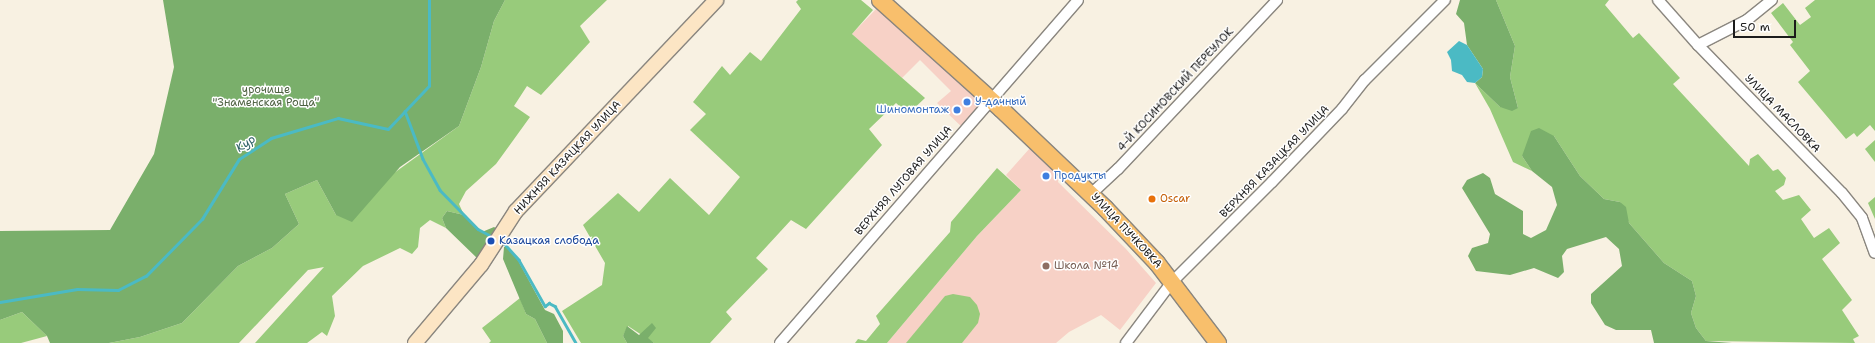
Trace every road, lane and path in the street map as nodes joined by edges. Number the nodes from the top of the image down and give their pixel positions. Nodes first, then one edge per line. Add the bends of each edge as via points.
1 (716, 0) edge
2 (1078, 0) edge
3 (1277, 0) edge
4 (1445, 0) edge
5 (1658, 0) edge
6 (1772, 0) edge
7 (887, 2) edge
8 (1698, 45) junction
9 (990, 100) junction
10 (1091, 194) junction
11 (1875, 253) edge
12 (1172, 282) junction
13 (415, 343) edge
14 (780, 343) edge
15 (1126, 343) edge
16 (1218, 343) edge

1 - 13 main road, НИЖНЯЯ КАЗАЦКАЯ УЛИЦА via 516,211 481,265
2 - 9 street, ВЕРХНЯЯ ЛУГОВАЯ УЛИЦА
3 - 10 street, 4-Й КОСИНОВСКИЙ ПЕРЕУЛОК via 1118,169
4 - 12 street, ВЕРХНЯЯ КАЗАЦКАЯ УЛИЦА via 1366,80 1283,171
5 - 8 street, УЛИЦА МАСЛОВКА
6 - 8 street via 1746,20
7 - 9 main road, УЛИЦА ПУЧКОВКА
8 - 11 street, УЛИЦА МАСЛОВКА via 1842,193 1862,218
9 - 10 main road, УЛИЦА ПУЧКОВКА
9 - 14 street, ВЕРХНЯЯ ЛУГОВАЯ УЛИЦА
10 - 12 main road, УЛИЦА ПУЧКОВКА via 1142,246
12 - 15 street, ВЕРХНЯЯ КАЗАЦКАЯ УЛИЦА
12 - 16 main road, УЛИЦА ПУЧКОВКА

